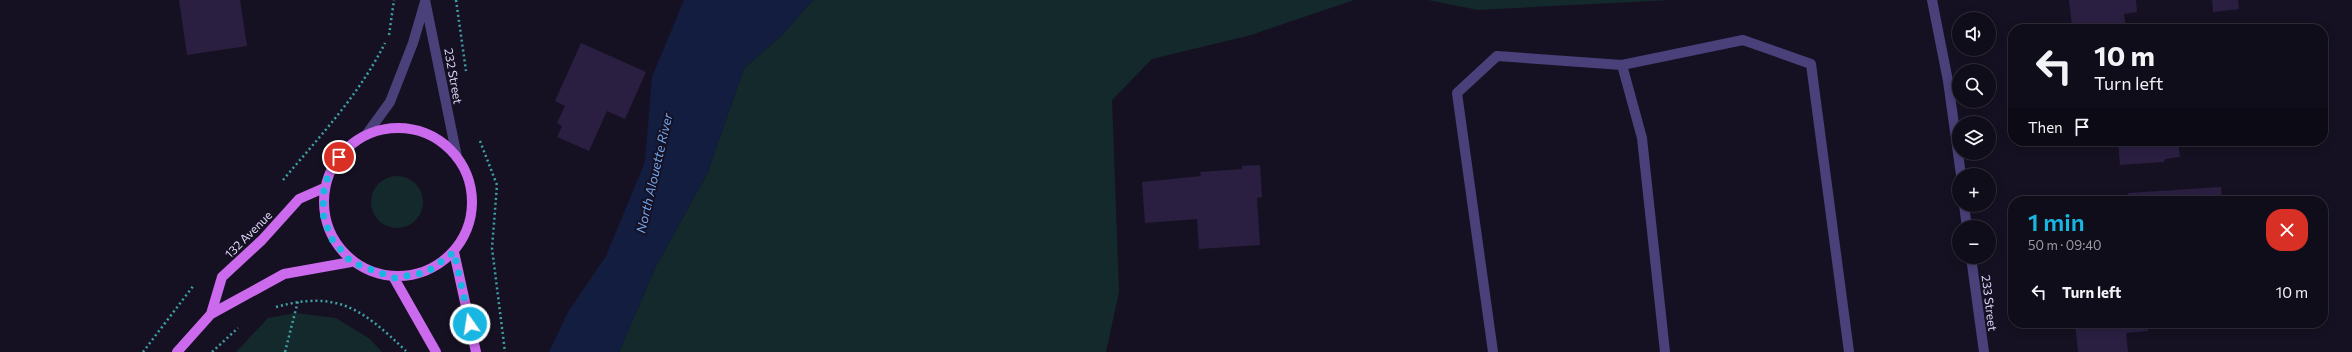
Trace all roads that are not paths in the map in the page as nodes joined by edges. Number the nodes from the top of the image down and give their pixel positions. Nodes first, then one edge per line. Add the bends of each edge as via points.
1 (1932, 0) edge
2 (1622, 65) junction
3 (366, 135) junction
4 (457, 157) junction
5 (1959, 168) edge
6 (324, 188) junction
7 (454, 252) junction
8 (351, 262) junction
9 (1972, 264) edge
10 (394, 278) junction
11 (211, 314) junction
12 (177, 352) edge
13 (436, 352) edge
14 (476, 352) edge
15 (1493, 352) edge
16 (1665, 352) edge
17 (1849, 352) edge
18 (1984, 352) edge

1 - 5 street via 1948,81
2 - 15 street via 1497,56 1456,93
2 - 16 street via 1642,138
2 - 17 street via 1743,40 1811,64
3 - 4 main road via 390,128 415,130 439,140
3 - 4 street, 232 Street via 390,102 413,43 425,0
3 - 6 main road via 347,148 332,166
4 - 7 main road via 469,180 472,205 467,230
6 - 8 main road via 323,214 331,238
6 - 11 main road, 132 Avenue via 299,199 262,240 222,277
7 - 10 main road via 427,272
7 - 14 main road
8 - 10 main road
8 - 11 main road, 132 Avenue via 284,274
9 - 18 street, 233 Street
10 - 13 main road
11 - 12 main road, 132 Avenue

